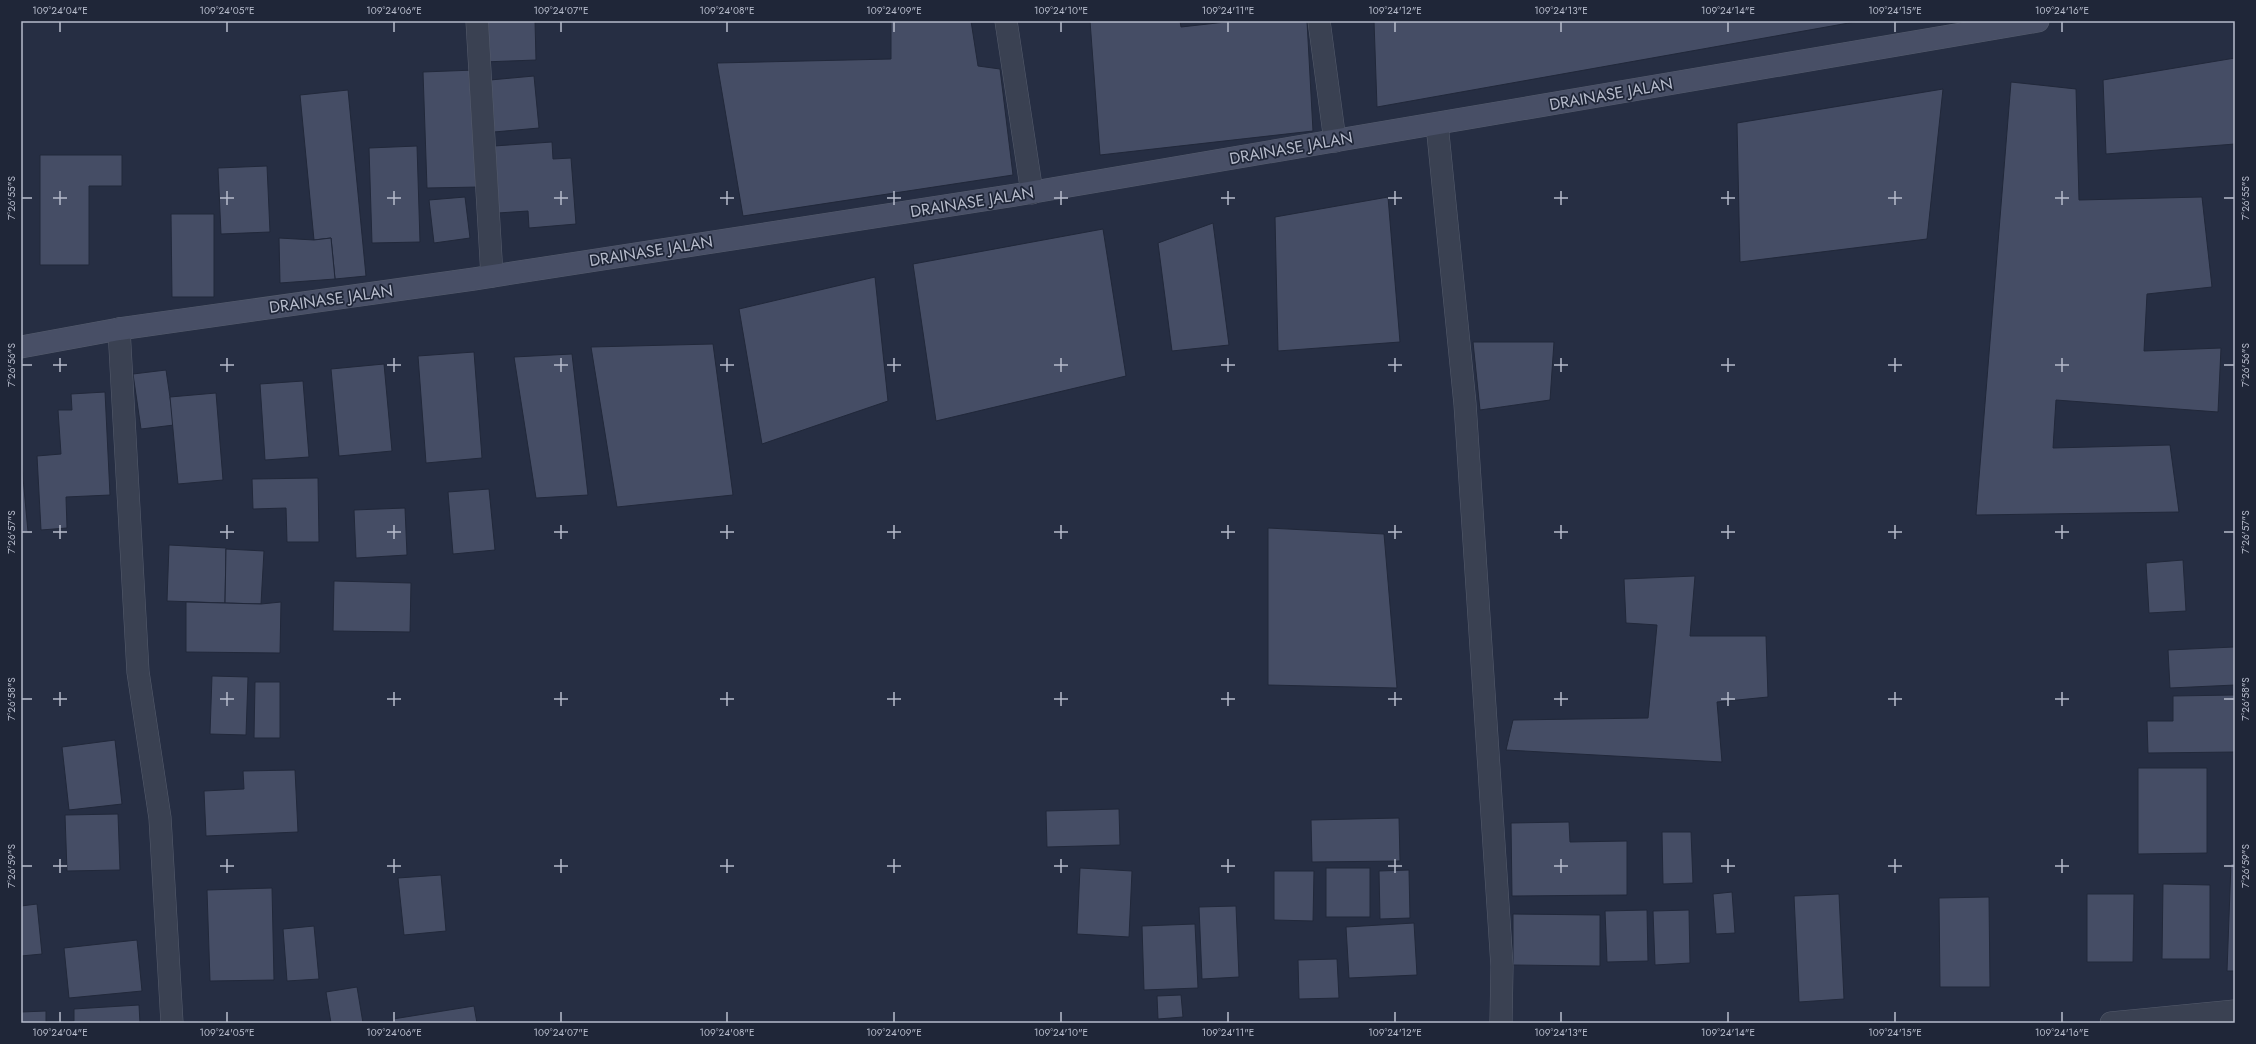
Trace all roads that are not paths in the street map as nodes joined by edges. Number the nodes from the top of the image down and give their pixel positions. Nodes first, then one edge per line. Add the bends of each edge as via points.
1 (477, 21) edge
2 (1006, 21) edge
3 (1319, 21) edge
4 (2038, 21) edge
5 (1437, 124) junction
6 (1335, 141) junction
7 (1032, 193) junction
8 (492, 276) junction
9 (119, 329) junction
10 (21, 347) edge
11 (2235, 1011) edge
12 (172, 1023) edge
13 (1501, 1023) edge
14 (2111, 1023) edge

1 - 8 street
2 - 7 street
3 - 6 street
4 - 5 street, DRAINASE JALAN
5 - 6 street, DRAINASE JALAN
5 - 13 street via 1465,404 1502,966
6 - 7 street, DRAINASE JALAN
7 - 8 street, DRAINASE JALAN
8 - 9 street, DRAINASE JALAN
9 - 10 street, DRAINASE JALAN
9 - 12 street via 138,672 160,818
11 - 14 street

